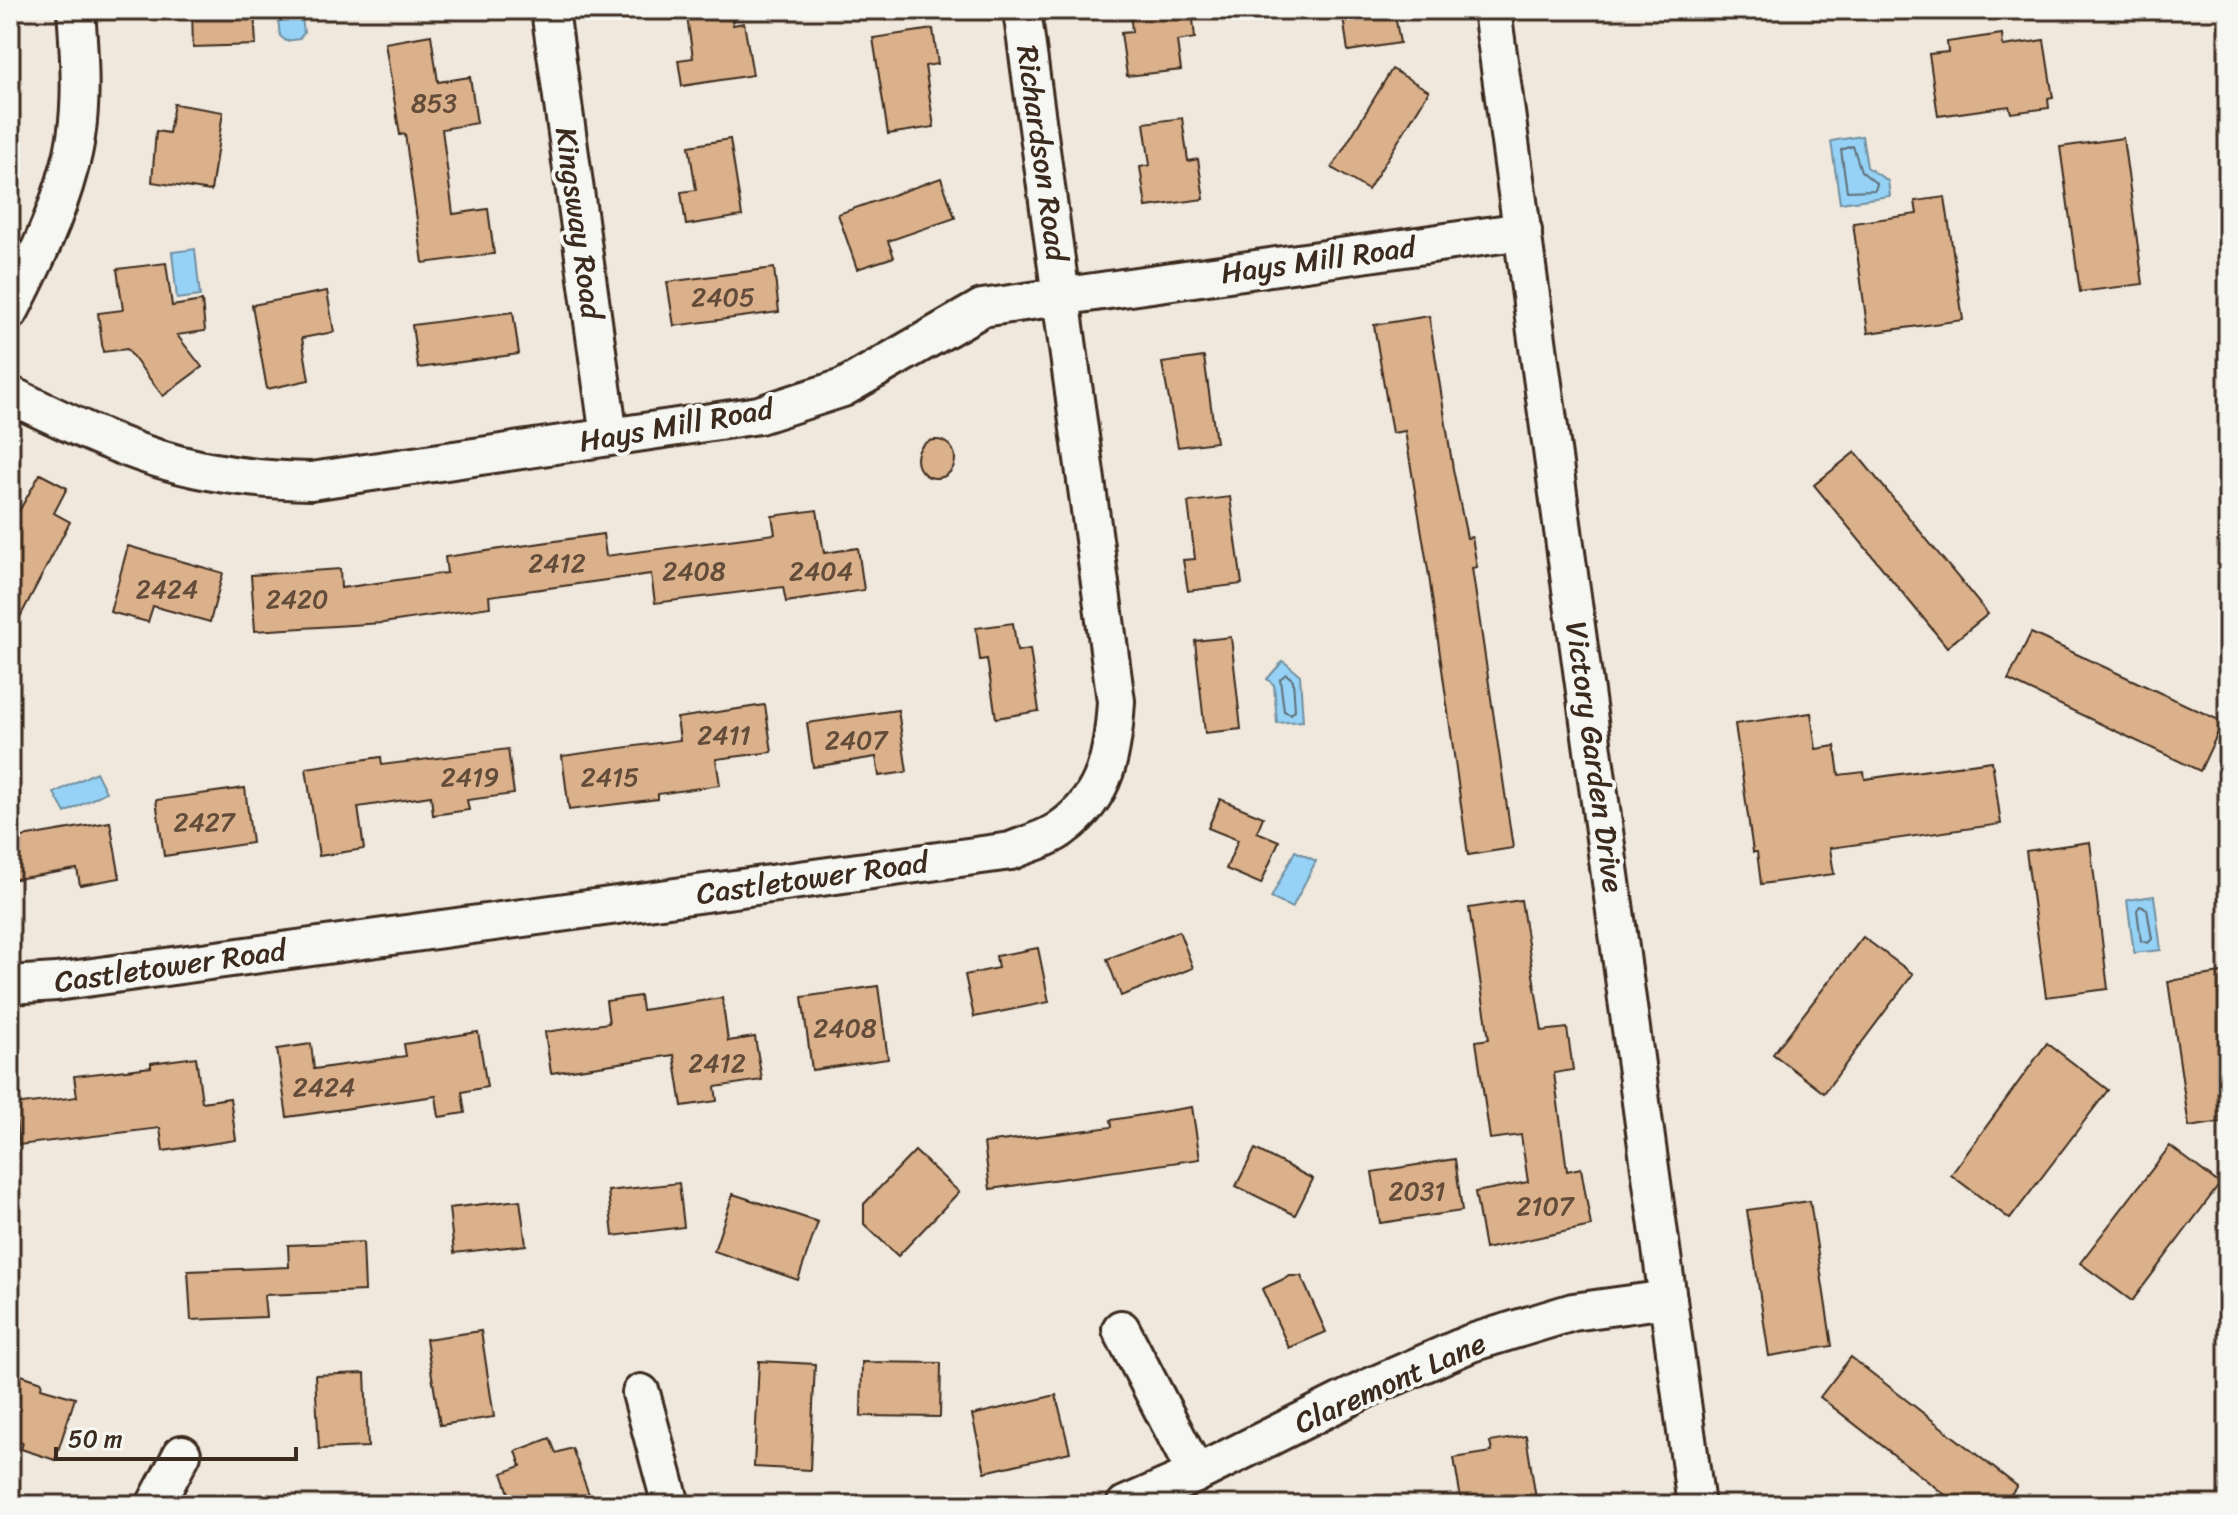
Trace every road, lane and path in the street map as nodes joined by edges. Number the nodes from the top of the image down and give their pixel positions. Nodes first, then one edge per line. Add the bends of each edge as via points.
1 (76, 10) edge
2 (550, 10) edge
3 (1022, 10) edge
4 (1492, 10) edge
5 (1523, 231) junction
6 (1062, 296) junction
7 (10, 311) edge
8 (10, 395) edge
9 (609, 437) junction
10 (10, 985) edge
11 (1668, 1299) junction
12 (1121, 1329) dead end
13 (641, 1393) dead end
14 (182, 1454) dead end
15 (1196, 1474) junction
16 (155, 1505) edge
17 (671, 1505) edge
18 (1125, 1505) edge
19 (1696, 1505) edge

1 - 7 street via 81,74 70,168
2 - 9 street, Kingsway Road
3 - 6 street, Richardson Road
4 - 5 street, Victory Garden Drive
5 - 6 street, Hays Mill Road
5 - 11 street, Victory Garden Drive
6 - 9 street, Hays Mill Road via 982,308 843,388 759,415
6 - 10 street, Castletower Road via 1116,701 1109,762 1094,796 1062,829 1011,851
8 - 9 street, Hays Mill Road via 142,456 255,480 311,481
11 - 15 street, Claremont Lane via 1573,1312 1471,1343
11 - 19 street, Victory Garden Drive
12 - 15 street
13 - 17 street
14 - 16 street
15 - 18 street, Claremont Lane

